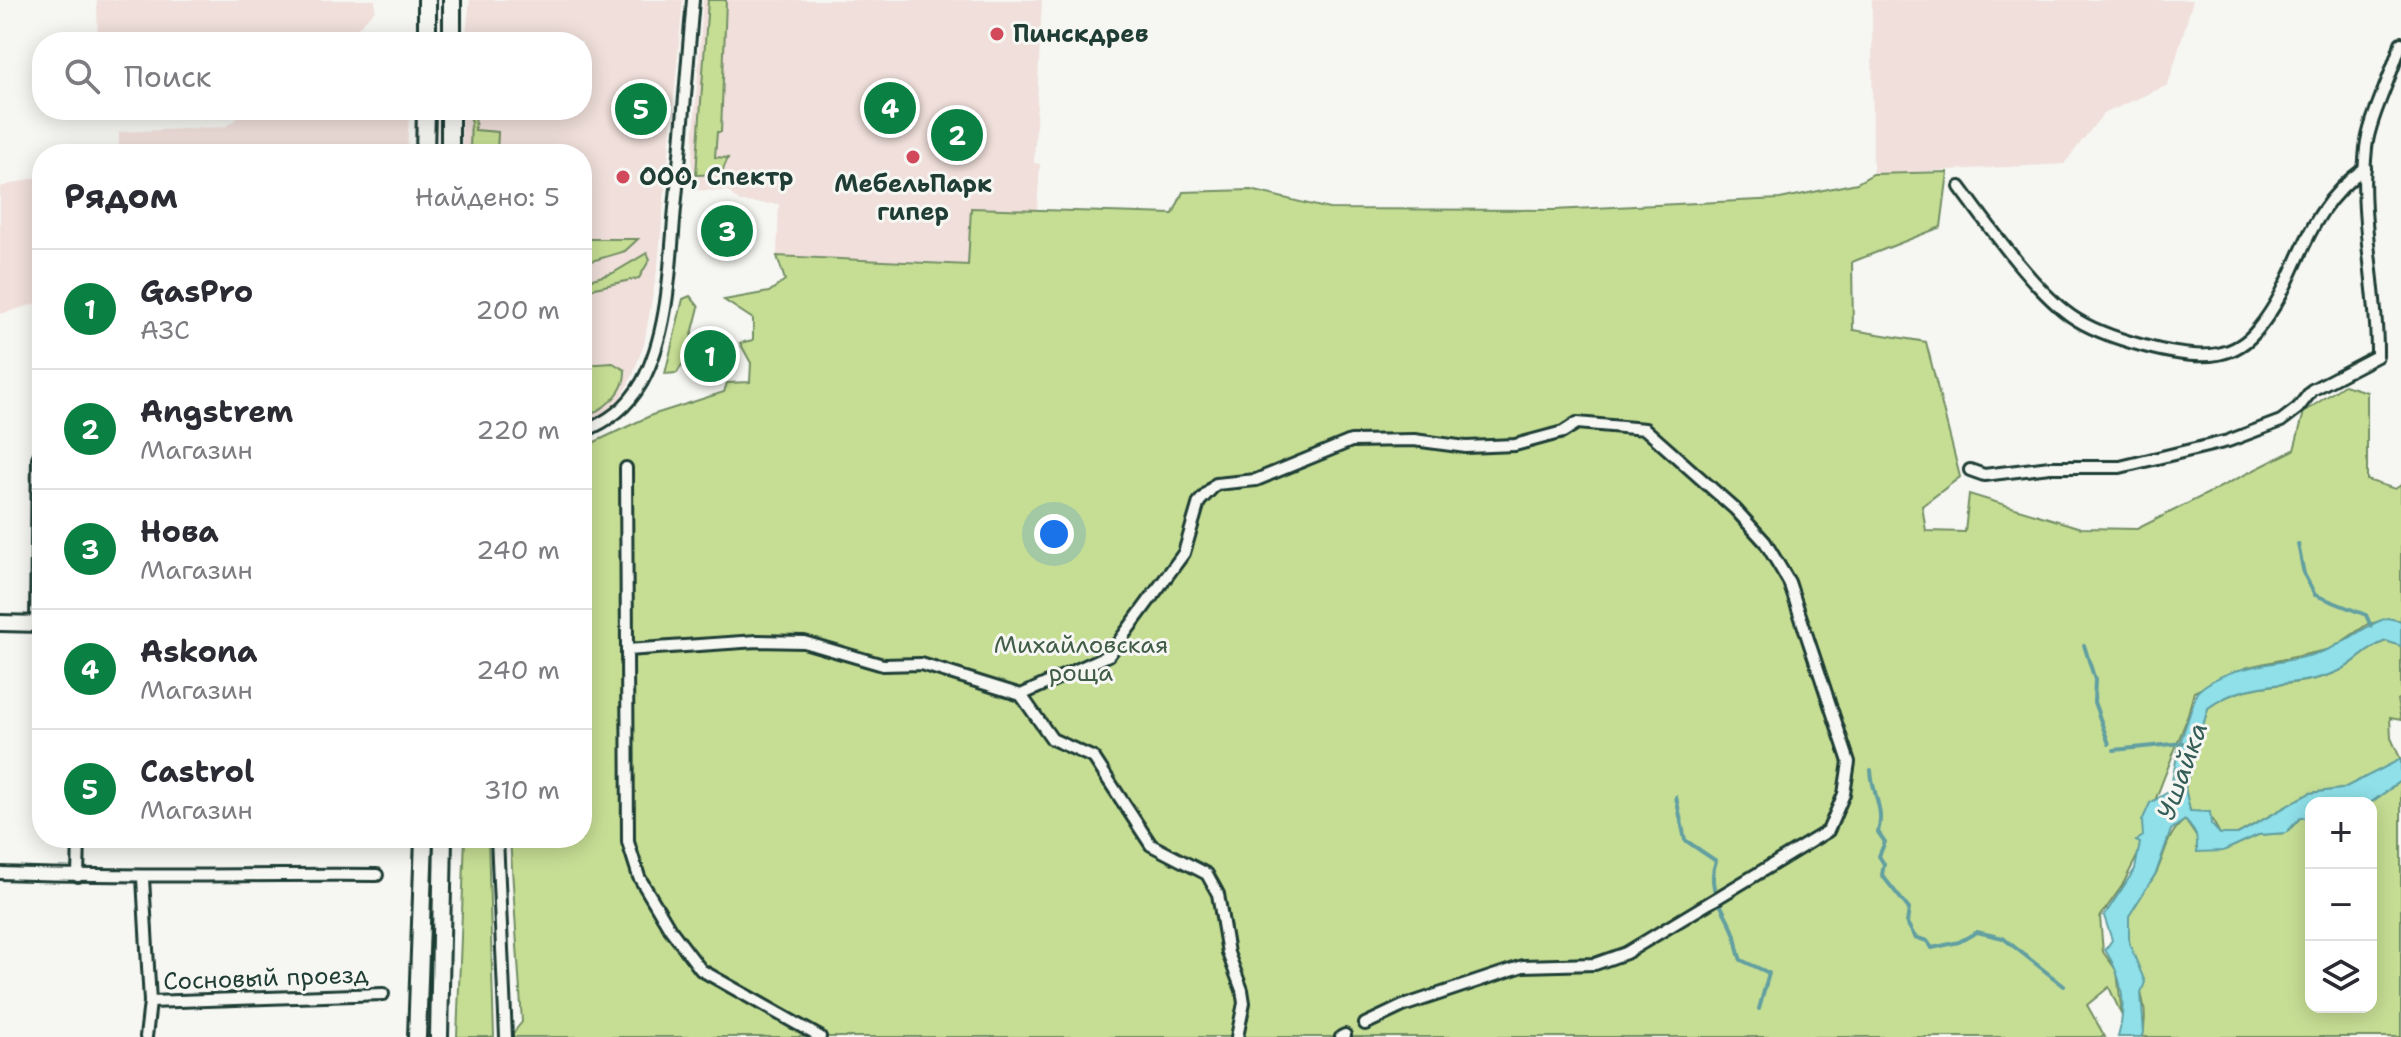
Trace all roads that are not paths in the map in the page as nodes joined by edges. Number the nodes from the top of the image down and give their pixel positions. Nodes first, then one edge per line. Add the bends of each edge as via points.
1 (427, 0) edge
2 (452, 0) edge
3 (693, 0) edge
4 (427, 32) edge
5 (452, 32) edge
6 (2401, 43) edge
7 (426, 120) edge
8 (450, 120) edge
9 (425, 144) edge
10 (450, 144) edge
11 (2365, 168) junction
12 (1960, 187) dead end
13 (592, 427) edge
14 (626, 468) dead end
15 (1970, 470) dead end
16 (0, 623) edge
17 (32, 624) edge
18 (627, 650) junction
19 (1021, 695) junction
20 (79, 848) edge
21 (424, 848) edge
22 (443, 848) edge
23 (497, 848) edge
24 (0, 873) edge
25 (377, 875) dead end
26 (78, 876) junction
27 (143, 878) junction
28 (383, 994) dead end
29 (150, 1002) junction
30 (1365, 1024) dead end
31 (146, 1037) edge
32 (417, 1037) edge
33 (439, 1037) edge
34 (506, 1037) edge
35 (820, 1037) edge
36 (1237, 1037) edge

1 - 4 main road
2 - 5 main road
3 - 13 street via 670,266 659,329 645,374 628,403
6 - 11 street via 2366,145
7 - 9 main road
8 - 10 main road
11 - 12 street via 2329,201 2304,238 2281,295 2260,328 2245,344 2197,356 2135,343 2072,317 2002,242
11 - 15 street via 2377,356 2312,390 2281,421 2228,441 2131,466 1984,475
14 - 18 street
16 - 17 street
18 - 19 street via 804,642 883,665 921,664
18 - 35 street via 628,842 639,877 701,970
19 - 30 street via 1109,655 1184,553 1199,502 1216,484 1256,480 1351,441 1515,445 1577,423 1645,429 1735,509 1765,542 1789,582 1849,762 1844,794 1828,831 1626,953 1595,964 1523,966
19 - 36 street via 1052,739 1094,758 1151,845 1207,874 1218,894 1228,953 1242,990
20 - 26 street
21 - 32 main road
22 - 33 main road
23 - 34 street
24 - 26 street
25 - 27 street
26 - 27 street
27 - 29 street
28 - 29 street, Сосновый проезд
29 - 31 street

